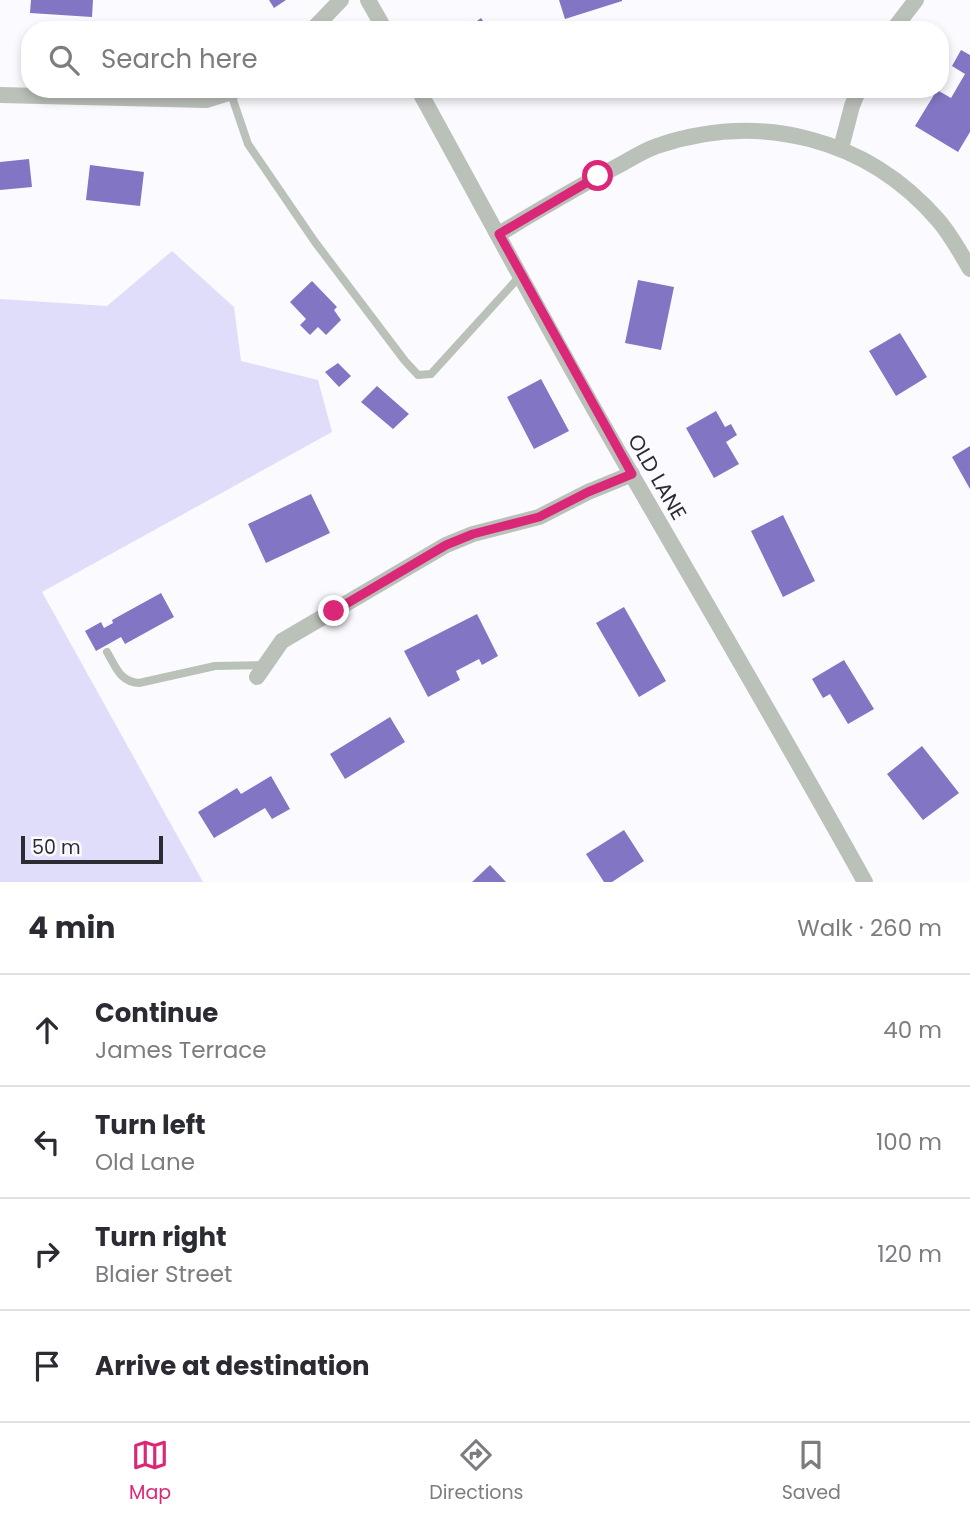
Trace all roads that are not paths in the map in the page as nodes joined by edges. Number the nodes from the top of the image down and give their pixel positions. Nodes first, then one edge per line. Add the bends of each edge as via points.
1 (341, 0) edge
2 (368, 0) edge
3 (916, 0) edge
4 (321, 21) edge
5 (380, 21) edge
6 (900, 21) edge
7 (0, 95) edge
8 (21, 96) edge
9 (74, 98) edge
10 (214, 98) edge
11 (237, 98) edge
12 (423, 98) edge
13 (855, 98) edge
14 (841, 148) junction
15 (499, 234) junction
16 (970, 269) edge
17 (521, 275) junction
18 (632, 474) junction
19 (107, 652) dead end
20 (261, 671) joint
21 (865, 882) edge

1 - 4 street
2 - 5 street
3 - 6 street
7 - 8 street
9 - 10 street
11 - 17 lane via 248,144 315,242 418,375 431,373
12 - 15 street, OLD LANE
13 - 14 street
14 - 15 street via 770,132 692,136 655,147
14 - 16 street via 910,193 938,220
15 - 17 street, OLD LANE
17 - 18 street, OLD LANE
18 - 20 street via 539,517 446,545 282,641
18 - 21 street, OLD LANE
19 - 20 lane via 122,678 130,682 215,666

